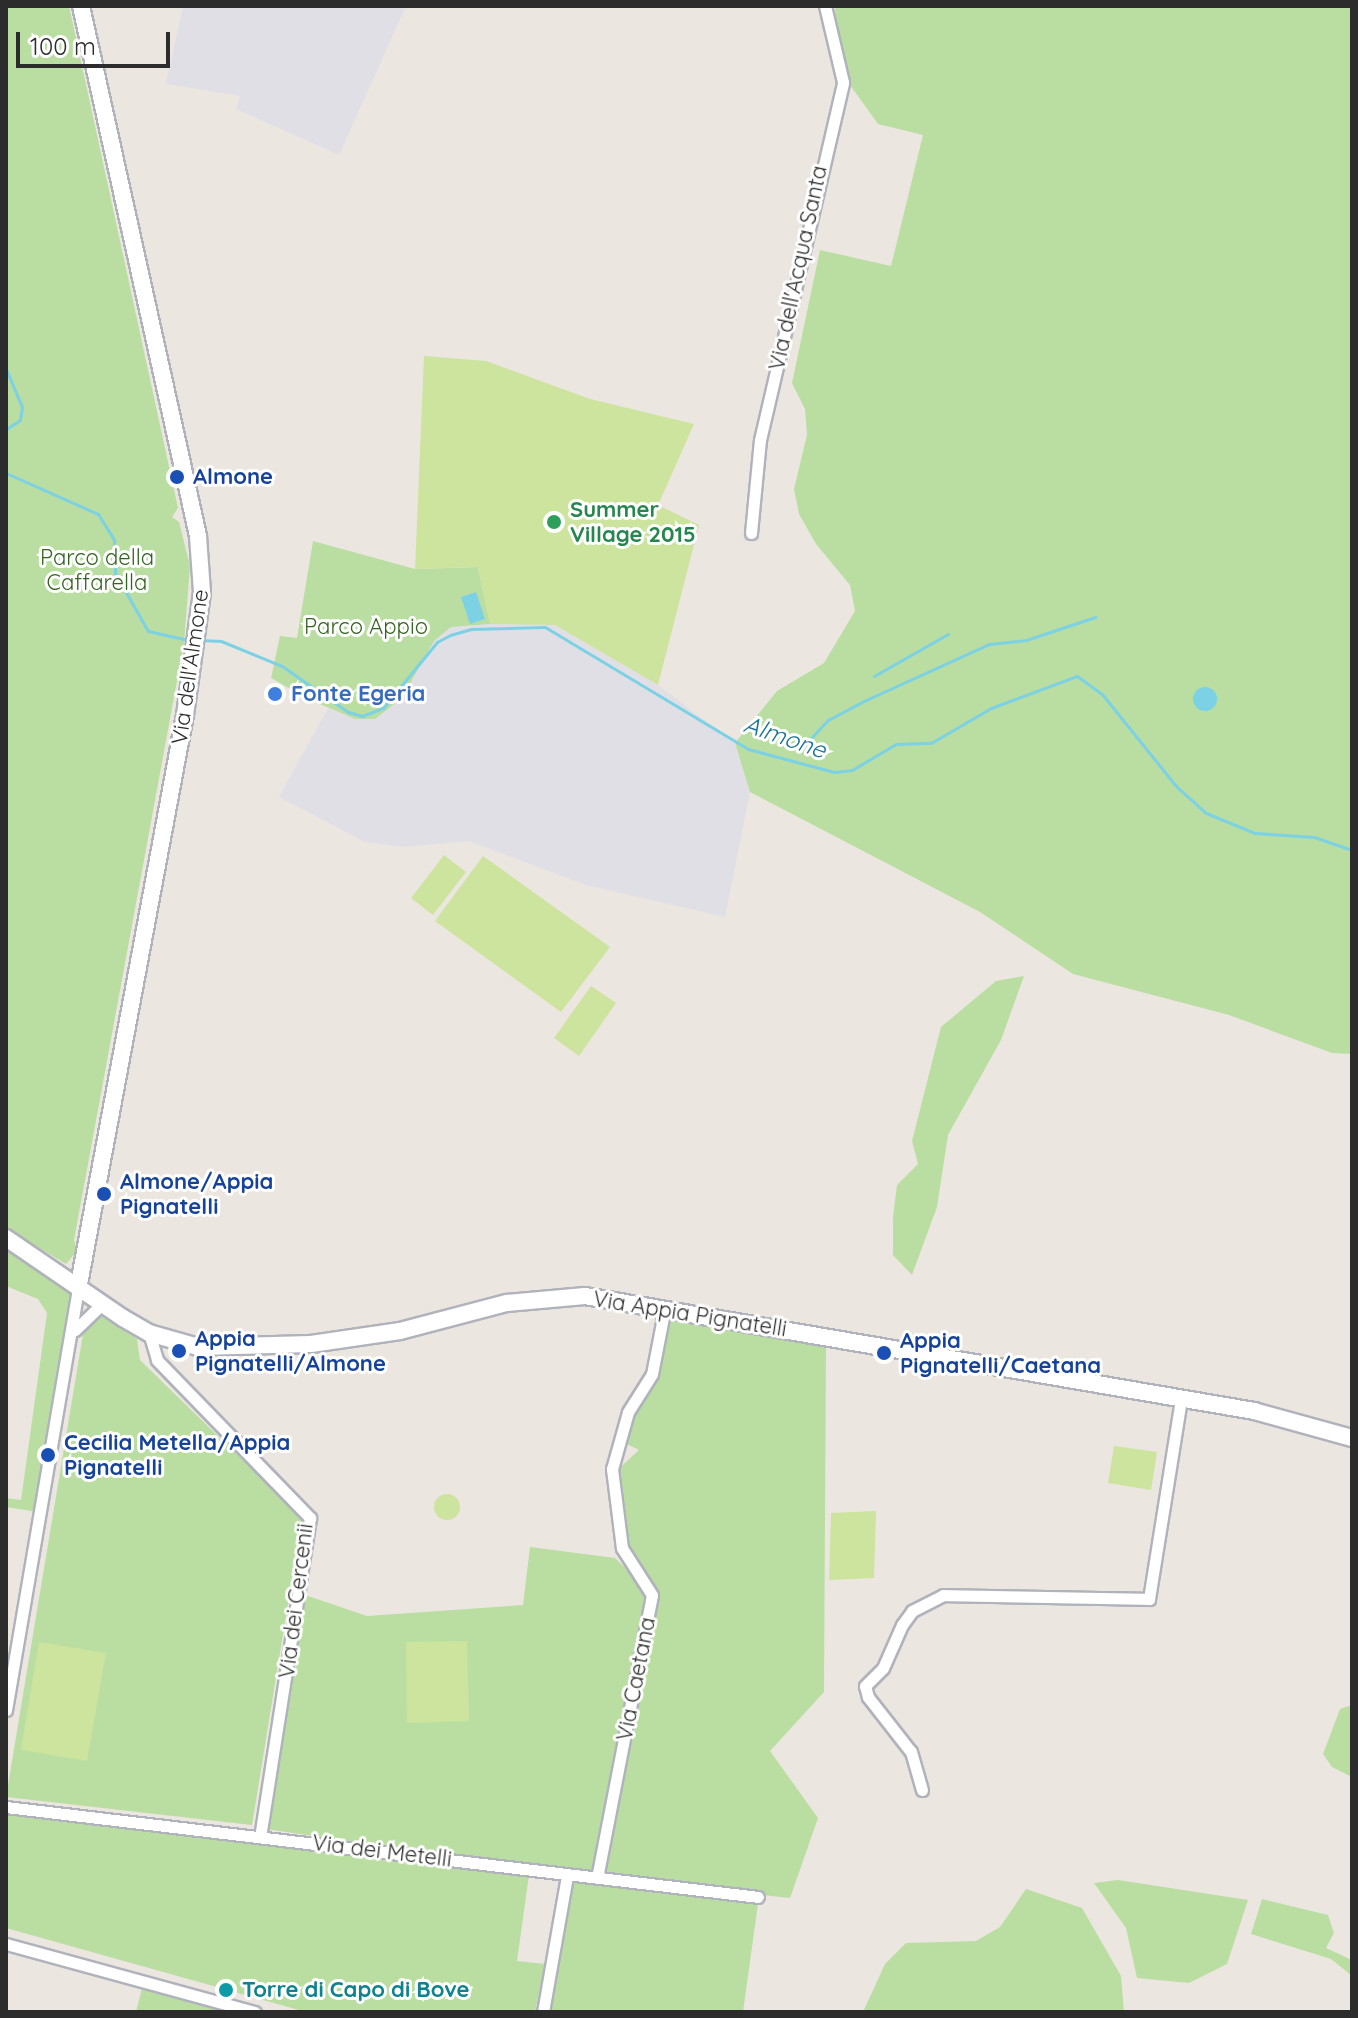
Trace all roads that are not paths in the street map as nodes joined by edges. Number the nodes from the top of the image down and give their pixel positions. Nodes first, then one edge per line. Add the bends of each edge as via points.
1 (81, 6) edge
2 (825, 6) edge
3 (751, 533) dead end
4 (6, 1238) edge
5 (79, 1284) junction
6 (102, 1304) junction
7 (665, 1307) junction
8 (74, 1330) junction
9 (149, 1333) junction
10 (1181, 1399) junction
11 (1352, 1438) edge
12 (6, 1710) edge
13 (922, 1790) dead end
14 (6, 1807) edge
15 (260, 1836) junction
16 (567, 1876) junction
17 (597, 1878) junction
18 (758, 1897) dead end
19 (6, 1944) edge
20 (255, 2012) edge
21 (543, 2012) edge

1 - 5 main road, Via dell'Almone via 198,536 202,592
2 - 3 street, Via dell'Acqua Santa via 843,82 760,440
4 - 5 main road, Via Appia Pignatelli
5 - 6 main road, Via Appia Pignatelli
5 - 8 street
6 - 8 street
6 - 9 main road, Via Appia Pignatelli
7 - 9 main road, Via Appia Pignatelli via 597,1297 550,1297 400,1331 236,1350 198,1347
7 - 10 main road, Via Appia Pignatelli
7 - 17 street, Via Caetana via 652,1374 628,1412 612,1469 622,1548 652,1595
8 - 12 street
9 - 15 street, Via dei Cercenii via 157,1360 310,1518
10 - 11 main road, Via Appia Pignatelli via 1278,1416
10 - 13 street via 1149,1599 943,1595 912,1611 902,1625 883,1668 865,1686 911,1752
14 - 15 street, Via dei Metelli
15 - 16 street, Via dei Metelli
16 - 17 street, Via dei Metelli
16 - 21 street
17 - 18 street, Via dei Metelli
19 - 20 street

